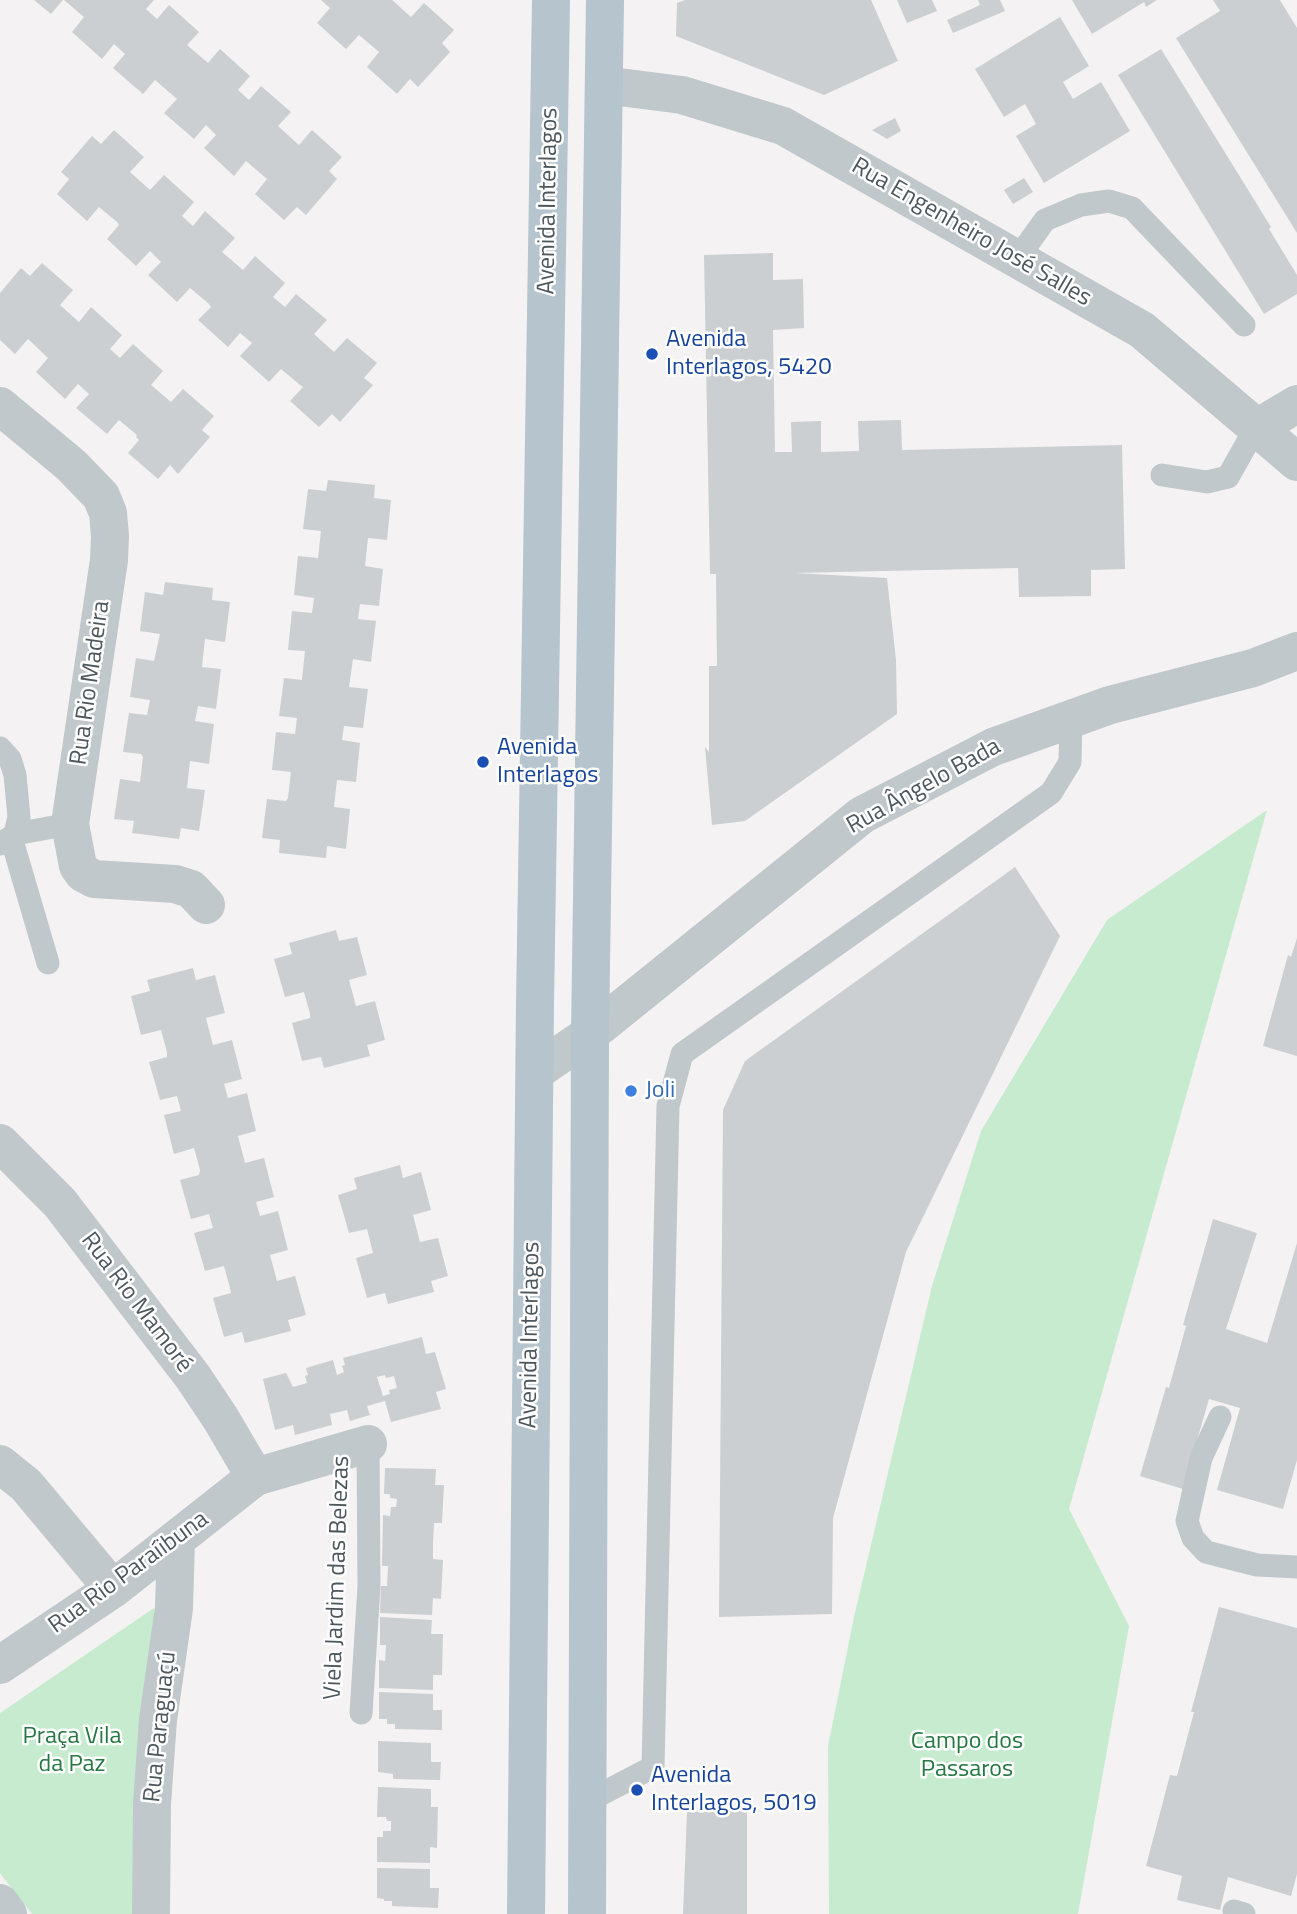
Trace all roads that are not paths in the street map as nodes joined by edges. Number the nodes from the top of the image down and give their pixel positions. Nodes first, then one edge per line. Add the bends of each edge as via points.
1 (551, 0) edge
2 (605, 0) edge
3 (604, 85) junction
4 (1017, 259) junction
5 (1244, 325) dead end
6 (1297, 404) edge
7 (0, 407) edge
8 (1255, 429) junction
9 (1297, 463) edge
10 (1162, 475) dead end
11 (1297, 651) edge
12 (1071, 719) junction
13 (0, 748) edge
14 (70, 824) junction
15 (11, 833) edge
16 (206, 905) dead end
17 (48, 963) dead end
18 (590, 1034) junction
19 (535, 1072) junction
20 (0, 1143) edge
21 (1220, 1417) dead end
22 (368, 1444) joint
23 (0, 1464) edge
24 (255, 1477) junction
25 (176, 1540) junction
26 (1297, 1567) edge
27 (113, 1589) junction
28 (0, 1665) edge
29 (361, 1713) dead end
30 (588, 1801) junction
31 (0, 1903) edge
32 (8, 1914) edge
33 (151, 1914) edge
34 (526, 1914) edge
35 (587, 1914) edge

1 - 19 main road, Avenida Interlagos
2 - 3 main road
3 - 4 street, Rua Engenheiro José Salles via 682,95 783,126
3 - 18 main road
4 - 5 lane via 1045,220 1081,205 1109,201 1132,208
4 - 8 street, Rua Engenheiro José Salles via 1142,330
6 - 8 street
7 - 14 street, Rua Rio Madeira via 71,465 101,496 108,513 109,560
8 - 9 street, Rua Engenheiro José Salles
8 - 10 lane via 1228,477 1207,482
11 - 12 street, Rua Ângelo Bada via 1253,668
12 - 18 street, Rua Ângelo Bada via 993,747 862,815
12 - 30 lane via 1070,762 1051,793 682,1054 668,1106 653,1767
13 - 15 lane via 15,775
14 - 15 lane
14 - 16 street, Rua Rio Madeira via 78,866 90,878 175,884 191,889
15 - 17 lane
18 - 19 street, Rua Ângelo Bada
18 - 30 main road
19 - 34 main road, Avenida Interlagos
20 - 24 street, Rua Rio Mamoré via 60,1203 193,1377
21 - 26 lane via 1200,1458 1187,1521 1193,1538 1206,1552 1257,1565
22 - 24 street
22 - 29 lane, Viela Jardim das Belezas via 369,1587
23 - 27 street via 26,1485
24 - 25 street, Rua Rio Paraíibuna
25 - 27 street, Rua Rio Paraíibuna
25 - 33 street, Rua Paraguaçú via 174,1608 152,1804
27 - 28 street, Rua Rio Paraíibuna
30 - 35 main road
31 - 32 street

